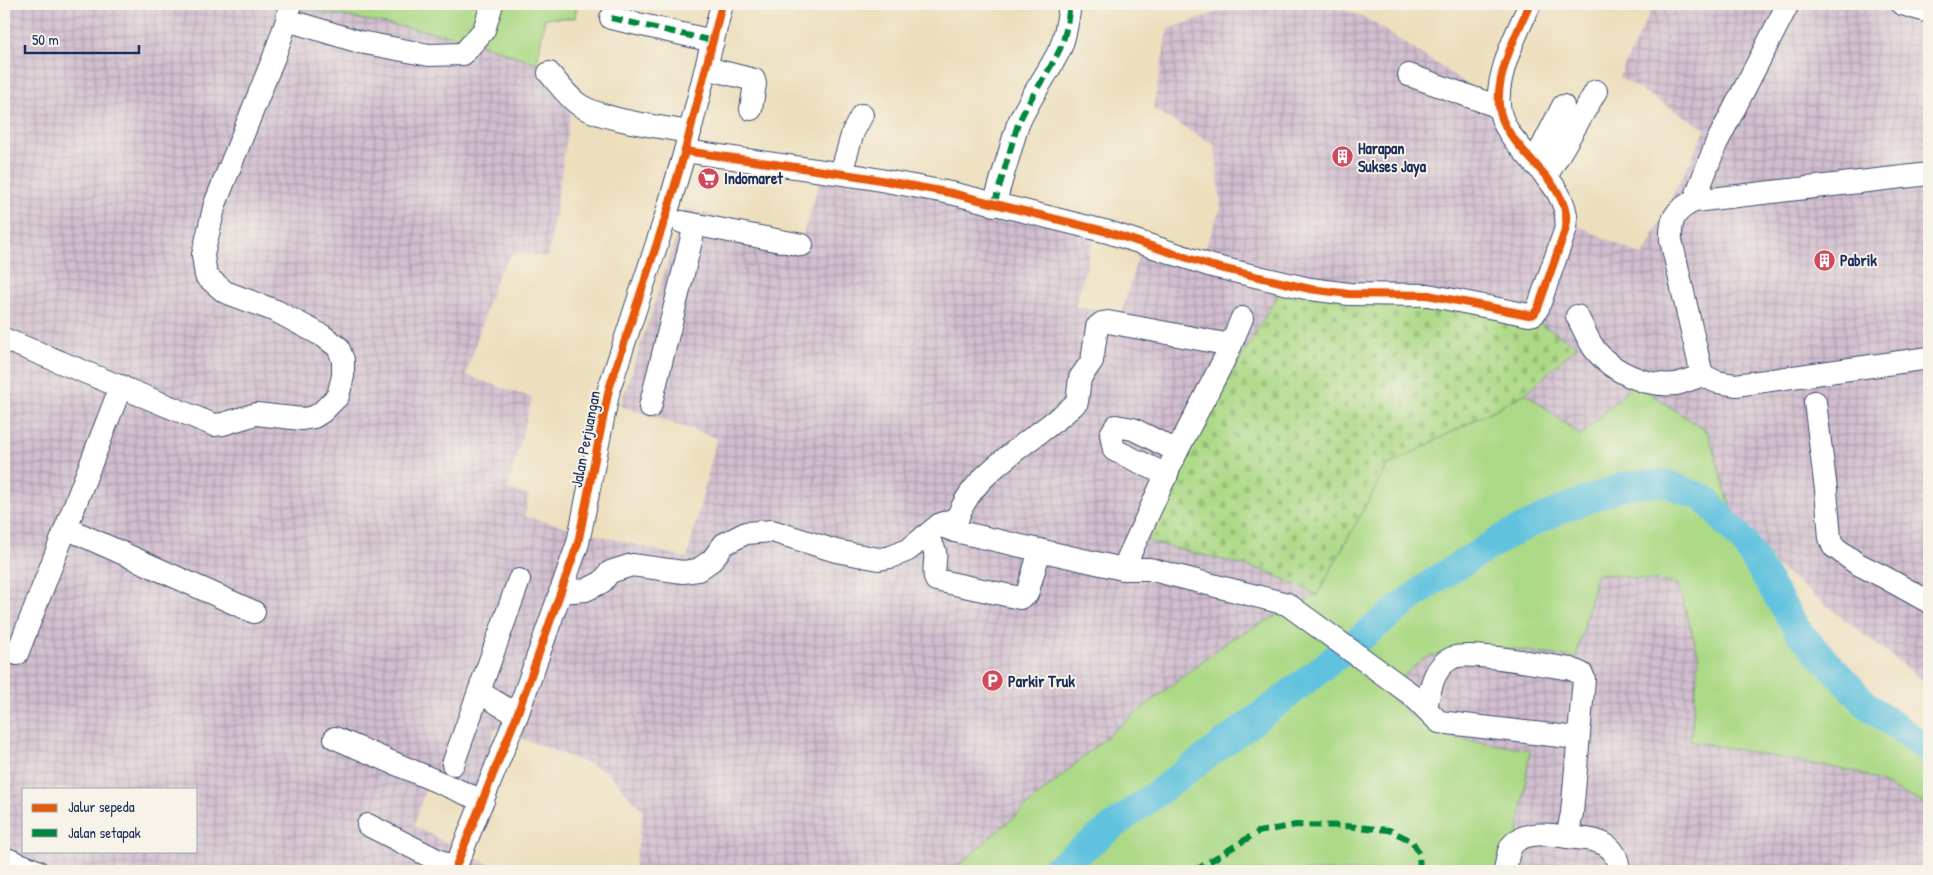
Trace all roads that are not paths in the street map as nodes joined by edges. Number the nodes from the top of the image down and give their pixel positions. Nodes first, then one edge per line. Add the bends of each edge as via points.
1 (492, 4) edge
2 (722, 4) edge
3 (1070, 4) edge
4 (1530, 4) edge
5 (1788, 4) edge
6 (1902, 4) edge
7 (288, 12) edge
8 (1929, 12) edge
9 (611, 18) dead end
10 (713, 41) junction
11 (706, 68) junction
12 (549, 73) dead end
13 (1409, 75) dead end
14 (1596, 91) dead end
15 (1563, 106) dead end
16 (1498, 107) junction
17 (751, 109) dead end
18 (862, 115) dead end
19 (687, 142) junction
20 (1540, 170) junction
21 (841, 173) junction
22 (1929, 174) edge
23 (1694, 201) junction
24 (994, 205) junction
25 (665, 219) junction
26 (695, 225) junction
27 (802, 245) dead end
28 (1578, 316) dead end
29 (1242, 318) dead end
30 (4, 339) edge
31 (1231, 345) junction
32 (1929, 358) edge
33 (1702, 375) junction
34 (121, 386) junction
35 (1814, 402) dead end
36 (650, 407) dead end
37 (1177, 451) junction
38 (1166, 475) junction
39 (66, 528) junction
40 (943, 528) junction
41 (1040, 550) junction
42 (1126, 563) junction
43 (519, 580) dead end
44 (560, 592) junction
45 (1929, 602) edge
46 (254, 612) dead end
47 (17, 654) dead end
48 (479, 692) junction
49 (1419, 701) junction
50 (515, 727) junction
51 (335, 738) dead end
52 (1577, 738) junction
53 (454, 764) dead end
54 (483, 801) junction
55 (368, 825) dead end
56 (1567, 837) junction
57 (4, 858) edge
58 (37, 871) edge
59 (456, 871) edge
60 (1505, 871) edge
61 (1619, 871) edge

1 - 7 street via 484,30 463,54 429,55 369,44
2 - 10 street, Jalan Perjuangan
3 - 24 street via 1060,48 1022,114
4 - 16 street via 1504,68
5 - 23 street via 1716,144
6 - 8 street
7 - 34 street via 215,204 203,255 206,276 225,292 276,311 338,347 343,360 343,376 338,396 314,417 302,419 256,414 217,425
9 - 10 street
10 - 11 street, Jalan Perjuangan
11 - 17 street via 754,80
11 - 19 street, Jalan Perjuangan
12 - 19 street via 576,103 588,110
13 - 16 street
14 - 20 street
15 - 20 street
16 - 20 street via 1506,128
18 - 21 street via 853,132
19 - 21 street
19 - 25 street, Jalan Perjuangan
20 - 24 street via 1563,202 1567,220 1538,308 1529,315 1428,295 1349,294 1310,289 1212,266 1108,232
21 - 24 street via 911,185
22 - 23 street
23 - 33 street via 1682,206 1674,215 1670,228
25 - 26 street
25 - 44 street, Jalan Perjuangan via 609,389 582,527
26 - 27 street
26 - 36 street
28 - 33 street via 1595,350 1626,374 1660,384 1678,384
29 - 31 street
30 - 34 street
31 - 37 street
31 - 40 street via 1102,323 1097,327 1092,361 1080,378 1077,402 1014,450 965,500
32 - 33 street via 1736,385
34 - 39 street
35 - 45 street via 1833,546 1856,563
37 - 38 street
37 - 38 street via 1133,430 1116,426 1111,434 1114,450
38 - 42 street
39 - 46 street
39 - 47 street
40 - 41 street
40 - 41 street via 933,546 936,580 1020,598 1027,594
40 - 42 street
40 - 44 street via 908,550 878,559 836,551 772,531 746,533 724,544 712,560 698,570 683,572 632,565 610,572 602,582 586,590
41 - 42 street
42 - 49 street via 1287,604
43 - 48 street
44 - 50 street, Jalan Perjuangan
48 - 50 street
48 - 53 street
49 - 52 street via 1440,722
49 - 52 street via 1434,675 1451,658 1470,655 1571,669 1582,674 1584,679
50 - 54 street, Jalan Perjuangan
51 - 54 street
52 - 56 street via 1572,813
54 - 59 street, Jalan Perjuangan
55 - 59 street
56 - 60 street via 1538,834 1513,844
56 - 61 street via 1602,842 1618,858
57 - 58 street

